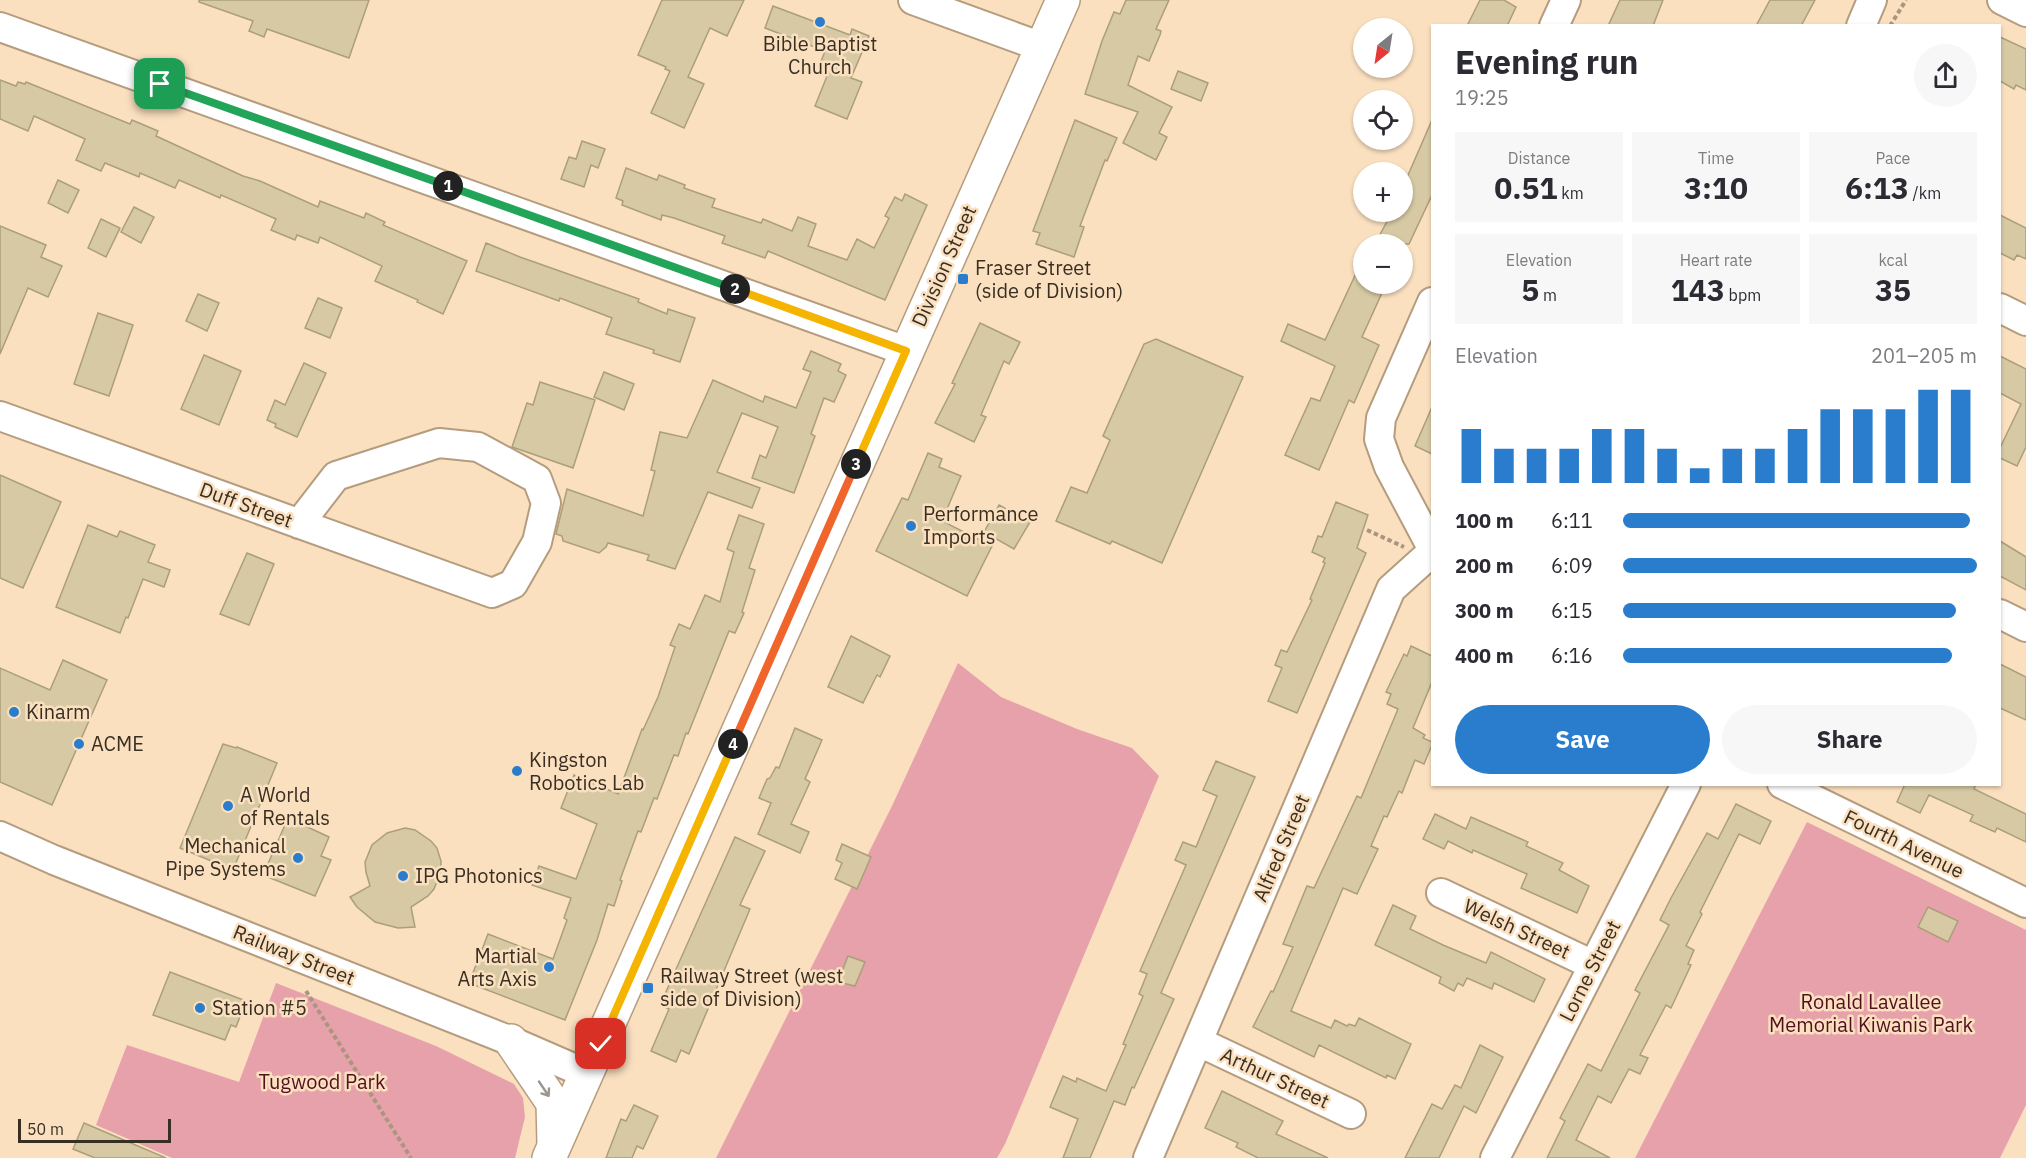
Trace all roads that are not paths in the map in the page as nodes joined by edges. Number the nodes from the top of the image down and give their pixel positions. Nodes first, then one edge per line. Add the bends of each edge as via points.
1 (913, 0) edge
2 (1063, 0) edge
3 (1566, 0) edge
4 (1872, 0) edge
5 (2002, 0) edge
6 (2026, 12) edge
7 (1555, 24) edge
8 (1862, 24) edge
9 (0, 27) edge
10 (1042, 47) junction
11 (1431, 304) edge
12 (2001, 308) edge
13 (2026, 321) edge
14 (906, 351) junction
15 (0, 416) edge
16 (299, 524) junction
17 (1425, 550) edge
18 (2001, 614) edge
19 (2026, 627) edge
20 (1685, 786) edge
21 (1786, 786) edge
22 (0, 836) edge
23 (1441, 893) dead end
24 (2026, 903) edge
25 (1593, 965) junction
26 (511, 1041) junction
27 (1199, 1042) junction
28 (587, 1074) junction
29 (1351, 1114) dead end
30 (552, 1152) edge
31 (1148, 1158) edge
32 (1495, 1158) edge

1 - 10 street
2 - 10 main road, Division Street
3 - 7 street
4 - 8 street
5 - 6 street
9 - 14 street
10 - 14 main road, Division Street
11 - 17 street via 1381,418 1379,439
12 - 13 street
14 - 28 main road, Division Street
15 - 16 street, Duff Street
16 - 16 street, Duff Street via 492,593 513,584 523,569 537,542 546,504 537,479 478,447 439,443 336,476
17 - 27 street, Alfred Street via 1391,589
18 - 19 street
20 - 25 street, Lorne Street
21 - 24 street, Fourth Avenue
22 - 26 street, Railway Street
23 - 25 street, Welsh Street
25 - 32 street, Lorne Street
26 - 28 street, Railway Street
26 -> 30 main road via 553,1103
27 - 29 street, Arthur Street
27 - 31 street, Alfred Street
28 - 30 main road, Division Street

